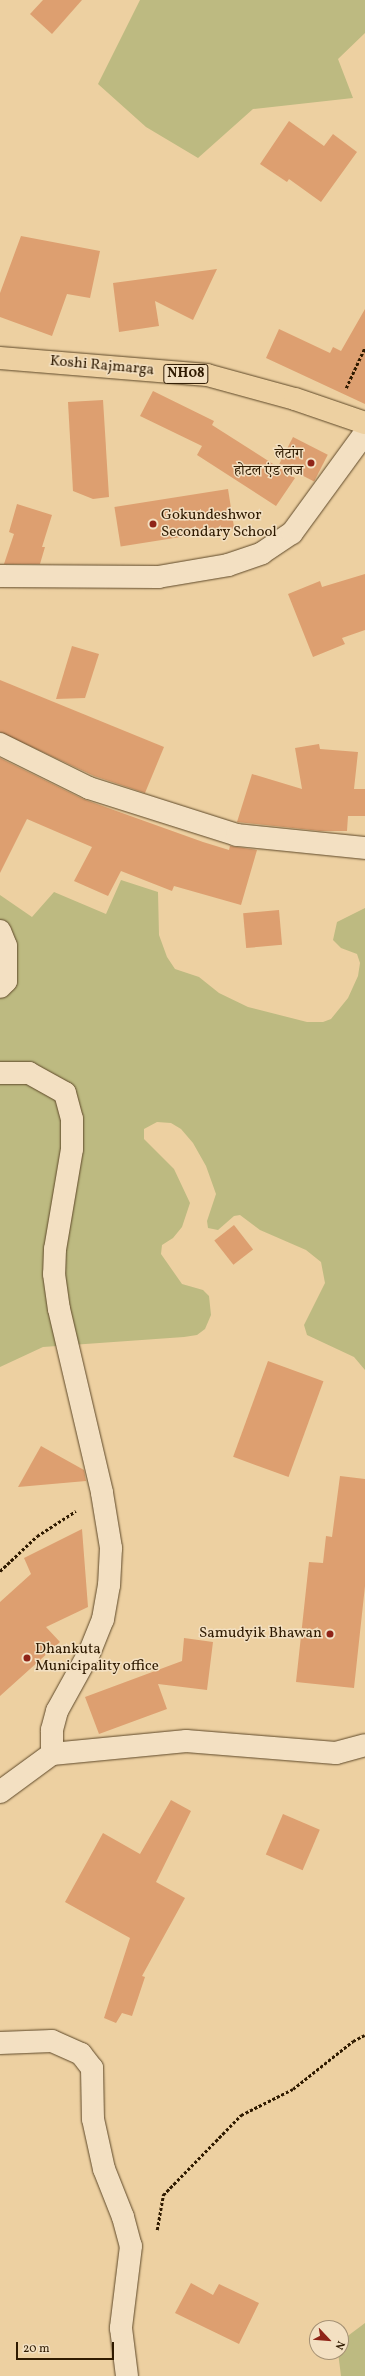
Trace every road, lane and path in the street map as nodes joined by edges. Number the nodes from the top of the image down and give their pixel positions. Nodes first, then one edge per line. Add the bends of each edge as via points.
1 (365, 347) edge
2 (0, 358) edge
3 (334, 414) junction
4 (365, 423) edge
5 (365, 433) edge
6 (0, 576) edge
7 (0, 744) edge
8 (365, 848) edge
9 (0, 932) edge
10 (0, 986) edge
11 (0, 1073) edge
12 (102, 1492) junction
13 (0, 1571) edge
14 (365, 1745) edge
15 (52, 1754) junction
16 (0, 1792) edge
17 (365, 2035) edge
18 (0, 2043) edge
19 (131, 2246) junction
20 (127, 2376) edge

1 - 3 path
2 - 3 main road, Koshi Rajmarga / NH08 via 207,375 295,399
3 - 4 main road, Koshi Rajmarga / NH08
5 - 6 street via 292,533 262,553 228,566 158,576
7 - 8 street via 90,788 237,835
9 - 10 street via 6,946 6,981
11 - 12 street via 29,1073 65,1093 72,1119 72,1149 55,1249 54,1274 59,1309
12 - 13 path via 37,1536
12 - 15 street via 111,1548 103,1619 89,1653 57,1710 52,1730
14 - 15 street via 336,1752 186,1740
15 - 16 street
17 - 19 path via 353,2041 293,2089 241,2115 163,2195 156,2240
18 - 19 street via 52,2041 81,2054 92,2068 93,2119 104,2168 123,2216
19 - 20 street via 121,2328

